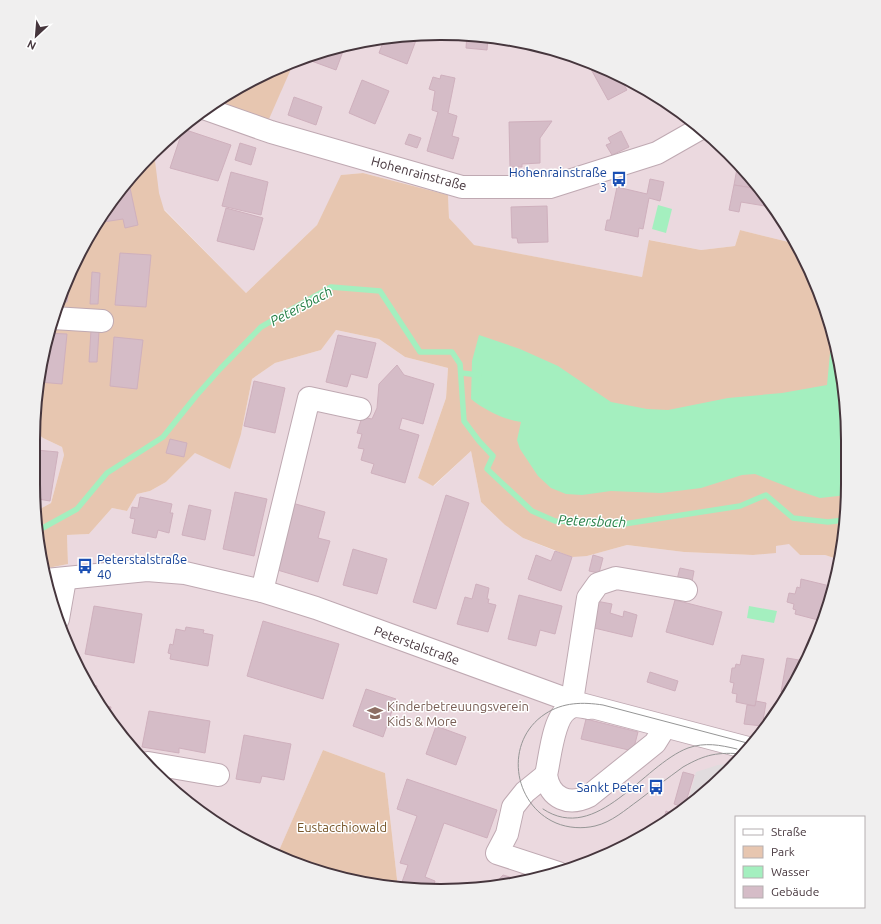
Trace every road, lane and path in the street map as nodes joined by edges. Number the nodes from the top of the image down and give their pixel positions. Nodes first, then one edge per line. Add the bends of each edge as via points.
1 (212, 111) edge
2 (695, 131) edge
3 (59, 318) edge
4 (102, 321) dead end
5 (360, 409) dead end
6 (56, 579) edge
7 (686, 590) dead end
8 (262, 591) junction
9 (57, 597) edge
10 (572, 701) junction
11 (596, 708) junction
12 (665, 727) junction
13 (743, 747) edge
14 (154, 764) edge
15 (218, 775) dead end
16 (546, 775) junction
17 (548, 869) edge

1 - 2 street, Hohenrainstraße via 271,132 462,187 550,187 657,154
3 - 4 street
5 - 8 street via 309,398
6 - 8 street, Peterstalstraße via 147,570 185,573
6 - 9 street, Peterstalstraße
7 - 10 street via 616,578 598,584 588,598
8 - 10 street, Peterstalstraße via 316,608
10 - 11 street, Peterstalstraße
11 - 12 street, Peterstalstraße
11 - 16 street via 577,706 568,708 562,715 557,725
12 - 13 street, Peterstalstraße
12 - 16 street via 655,743 582,800 565,800 557,796 549,786
14 - 15 street
16 - 17 street via 524,793 513,807 507,834 497,853

